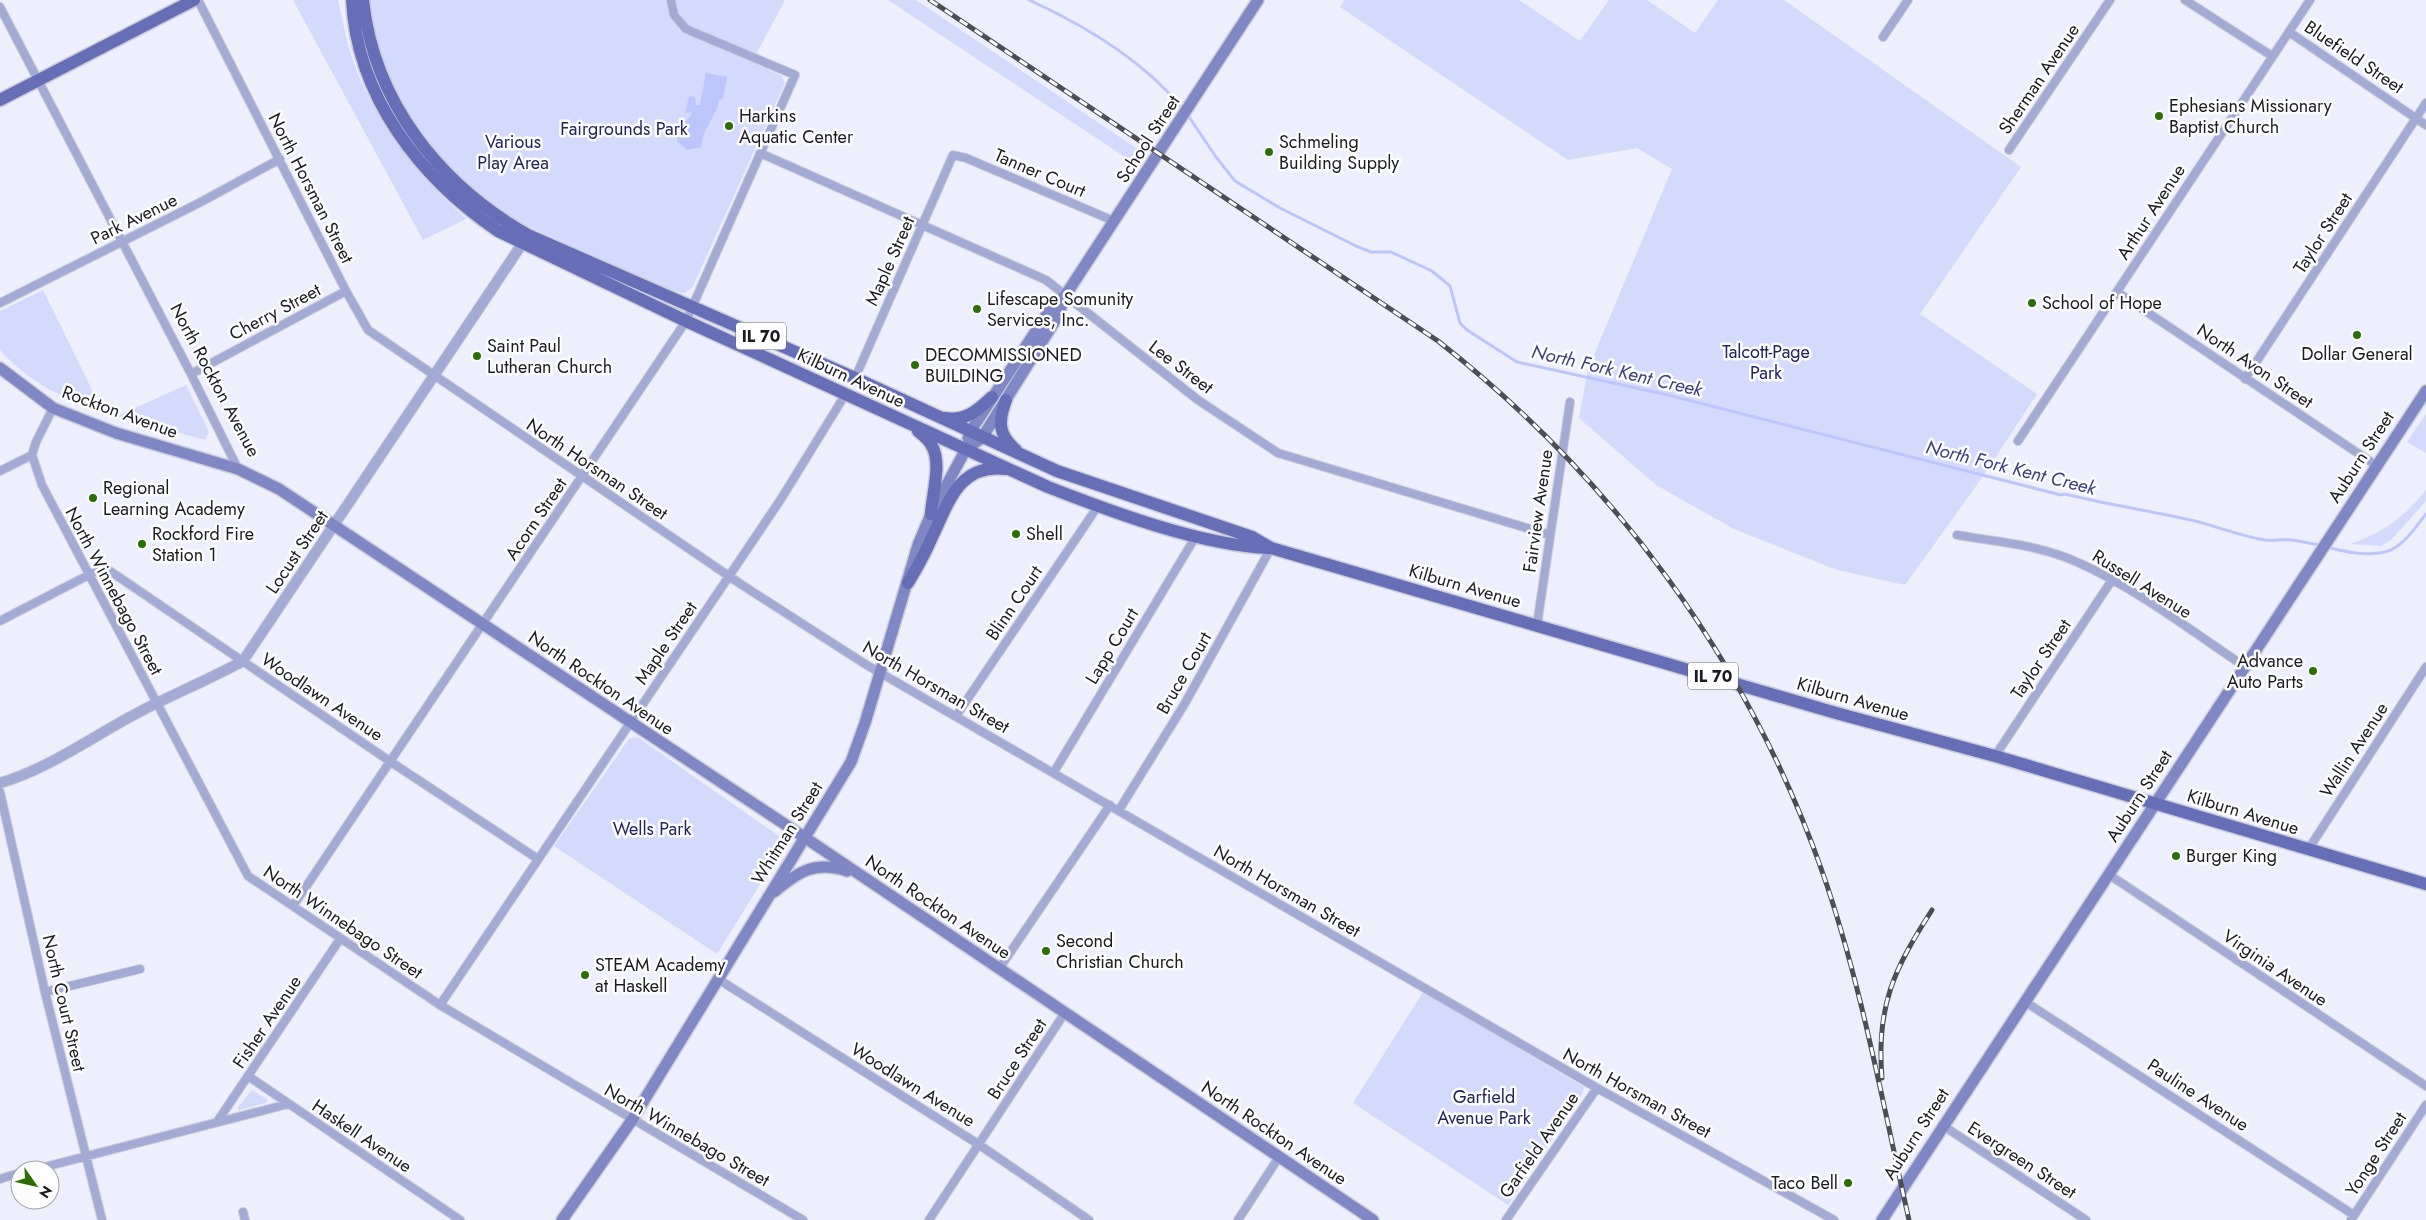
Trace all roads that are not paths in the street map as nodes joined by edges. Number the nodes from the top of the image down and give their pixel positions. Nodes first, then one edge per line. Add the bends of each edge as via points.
1 (194, 0) edge
2 (198, 0) edge
3 (343, 0) edge
4 (352, 0) edge
5 (362, 0) edge
6 (671, 0) edge
7 (1258, 0) edge
8 (1908, 0) edge
9 (2110, 0) edge
10 (2186, 0) edge
11 (2310, 0) edge
12 (0, 8) edge
13 (2289, 32) junction
14 (1883, 37) dead end
15 (358, 48) junction
16 (2272, 56) junction
17 (38, 80) junction
18 (0, 100) edge
19 (2426, 103) edge
20 (2416, 118) junction
21 (2426, 125) edge
22 (2009, 150) dead end
23 (760, 153) junction
24 (953, 155) joint
25 (280, 159) junction
26 (1114, 221) junction
27 (922, 225) junction
28 (525, 240) junction
29 (122, 241) junction
30 (346, 291) junction
31 (2116, 292) junction
32 (1065, 296) junction
33 (0, 303) edge
34 (693, 306) junction
35 (686, 321) junction
36 (0, 368) edge
37 (191, 374) junction
38 (433, 376) junction
39 (854, 378) junction
40 (2245, 379) junction
41 (2426, 391) edge
42 (845, 395) junction
43 (992, 397) junction
44 (1006, 400) junction
45 (1570, 402) dead end
46 (53, 408) junction
47 (935, 416) junction
48 (911, 424) junction
49 (970, 432) junction
50 (982, 438) junction
51 (2018, 441) dead end
52 (966, 449) junction
53 (1022, 455) junction
54 (32, 456) junction
55 (2377, 466) junction
56 (238, 469) junction
57 (1010, 470) junction
58 (0, 471) edge
59 (582, 477) junction
60 (1098, 506) junction
61 (930, 514) junction
62 (335, 525) junction
63 (1957, 535) dead end
64 (1196, 536) junction
65 (1550, 536) junction
66 (1271, 548) junction
67 (90, 574) junction
68 (729, 576) junction
69 (2112, 580) junction
70 (908, 584) junction
71 (0, 621) edge
72 (484, 625) junction
73 (1537, 625) junction
74 (243, 661) junction
75 (2244, 666) junction
76 (2426, 667) edge
77 (879, 673) junction
78 (156, 704) junction
79 (956, 716) junction
80 (629, 724) junction
81 (1994, 756) junction
82 (391, 762) junction
83 (1054, 772) junction
84 (0, 783) edge
85 (0, 792) edge
86 (2155, 804) junction
87 (1110, 805) junction
88 (1119, 810) junction
89 (804, 837) junction
90 (2308, 850) junction
91 (538, 859) junction
92 (2108, 874) junction
93 (860, 875) junction
94 (2426, 884) edge
95 (767, 898) junction
96 (293, 906) junction
97 (340, 939) junction
98 (999, 969) junction
99 (140, 970) dead end
100 (718, 979) junction
101 (45, 992) junction
102 (2024, 1000) junction
103 (440, 1005) junction
104 (1064, 1014) junction
105 (248, 1076) junction
106 (2426, 1086) edge
107 (1597, 1088) junction
108 (288, 1104) junction
109 (2426, 1105) edge
110 (632, 1120) junction
111 (218, 1122) junction
112 (1942, 1126) junction
113 (978, 1144) junction
114 (85, 1156) junction
115 (1279, 1157) junction
116 (60, 1163) edge
117 (2352, 1217) edge
118 (102, 1220) edge
119 (460, 1220) edge
120 (562, 1220) edge
121 (803, 1220) edge
122 (929, 1220) edge
123 (1089, 1220) edge
124 (1238, 1220) edge
125 (1373, 1220) edge
126 (1506, 1220) edge
127 (1834, 1220) edge
128 (1882, 1220) edge
129 (2086, 1220) edge

1 - 17 main road
2 - 25 street, North Horsman Street
3 - 15 main road
4 - 15 main road, Kilburn Avenue / IL 70
5 - 28 main road, Kilburn Avenue / IL 70 via 378,65 397,109 417,141 462,189
6 - 23 street, Acorn Street via 674,15 686,29 795,75
7 - 26 main road, School Street
8 - 14 street
9 - 22 street, Sherman Avenue
10 - 16 street
11 - 13 street, Arthur Avenue
12 - 17 street, North Rockton Avenue
13 - 16 street, Arthur Avenue
13 - 20 street, Bluefield Street
15 - 28 main road, Kilburn Avenue / IL 70 via 379,99 416,158 473,214
16 - 31 street, Arthur Avenue
17 - 18 main road
17 - 29 street, North Rockton Avenue
19 - 20 street, Taylor Street
20 - 21 street, Bluefield Street
20 - 40 street, Taylor Street
23 - 27 street, Lee Street
23 - 34 street, Acorn Street
24 - 26 street, Tanner Court via 997,170
24 - 27 street, Maple Street
25 - 29 street, Park Avenue
25 - 30 street, North Horsman Street
26 - 32 main road, School Street
27 - 32 street, Lee Street via 1046,280
27 - 39 street, Maple Street
28 - 34 main road, Kilburn Avenue / IL 70
28 - 35 main road, Kilburn Avenue / IL 70
28 - 38 street, Locust Street
29 - 33 street, Park Avenue
29 - 37 street, North Rockton Avenue
30 - 37 street, Cherry Street
30 - 38 street, North Horsman Street via 368,330
31 - 40 street, North Avon Street
31 - 51 street, Arthur Avenue
32 - 43 main road, School Street via 1051,308
32 - 44 main road, School Street via 1058,316
32 - 65 street, Lee Street via 1198,400 1269,448
34 - 35 street, Acorn Street
34 - 39 main road, Kilburn Avenue / IL 70
35 - 42 main road, Kilburn Avenue / IL 70
35 - 59 street, Acorn Street
36 - 46 main road, Rockton Avenue
37 - 56 street, North Rockton Avenue
38 - 59 street, North Horsman Street
38 - 62 street, Locust Street
39 - 47 main road, Kilburn Avenue / IL 70
40 - 55 street, North Avon Street
41 - 55 main road, Auburn Street
42 - 48 main road, Kilburn Avenue / IL 70
42 - 68 street, Maple Street
43 - 47 main road via 966,417 950,419
43 - 49 main road, School Street
44 - 50 main road, School Street
44 - 53 main road via 1000,420 1002,432
45 - 65 street, Fairview Avenue
46 - 54 street
46 - 56 main road, Rockton Avenue via 116,433
47 - 49 main road, Kilburn Avenue / IL 70
48 - 52 main road, Kilburn Avenue / IL 70
48 - 61 main road via 928,440 935,453
49 - 50 main road, Kilburn Avenue / IL 70
49 - 52 main road, School Street
50 - 52 main road, Whitman Street
50 - 53 main road, Kilburn Avenue / IL 70
52 - 57 main road, Kilburn Avenue / IL 70
52 - 61 main road, Whitman Street
53 - 66 main road, Kilburn Avenue / IL 70 via 1057,471 1252,537
54 - 58 street
54 - 67 street, North Winnebago Street via 42,485
55 - 75 main road, Auburn Street
56 - 62 main road, North Rockton Avenue via 279,489
57 - 60 main road, Kilburn Avenue / IL 70
57 - 70 main road via 982,470 959,484
59 - 68 street, North Horsman Street
59 - 72 street, Acorn Street
60 - 64 main road, Kilburn Avenue / IL 70
60 - 79 street, Blinn Court
61 - 70 main road, Whitman Street
62 - 72 main road, North Rockton Avenue
62 - 74 street, Locust Street
63 - 69 street, Russell Avenue via 2030,546 2078,562
64 - 66 main road, Kilburn Avenue / IL 70
64 - 83 street, Lapp Court
65 - 73 street, Fairview Avenue
66 - 73 main road, Kilburn Avenue / IL 70
66 - 88 street, Bruce Court via 1184,705
67 - 71 street
67 - 74 street, Woodlawn Avenue via 104,567
67 - 78 street, North Winnebago Street
68 - 77 street, North Horsman Street
68 - 80 street, Maple Street
69 - 75 street, Russell Avenue
69 - 81 street, Taylor Street
70 - 77 main road, Whitman Street
72 - 80 main road, North Rockton Avenue
72 - 82 street, Acorn Street
73 - 81 main road, Kilburn Avenue / IL 70
74 - 78 street, Locust Street
74 - 82 street, Woodlawn Avenue
75 - 86 main road, Auburn Street
76 - 90 street, Wallin Avenue
77 - 79 street, North Horsman Street
77 - 89 main road, Whitman Street via 851,762
78 - 84 street, Locust Street via 76,748
78 - 96 street, North Winnebago Street via 248,876
79 - 83 street, North Horsman Street
80 - 89 main road, North Rockton Avenue
80 - 91 street, Maple Street
81 - 86 main road, Kilburn Avenue / IL 70
82 - 91 street, Woodlawn Avenue
82 - 96 street, Acorn Street
83 - 87 street, North Horsman Street
85 - 101 street, North Court Street
86 - 90 main road, Kilburn Avenue / IL 70
86 - 92 main road, Auburn Street
87 - 88 street, North Horsman Street
87 - 98 street
88 - 107 street, North Horsman Street
89 - 93 main road, North Rockton Avenue
89 - 95 main road, Whitman Street
90 - 94 main road, Kilburn Avenue / IL 70
91 - 103 street, Maple Street
92 - 102 main road, Auburn Street
92 - 106 street, Virginia Avenue
93 - 95 main road via 830,865 820,866 789,879
93 - 98 main road, North Rockton Avenue
95 - 100 main road, Whitman Street
96 - 97 street, North Winnebago Street
97 - 103 street, North Winnebago Street
97 - 105 street, Fisher Avenue
98 - 104 main road, North Rockton Avenue
99 - 101 street
100 - 110 main road, Whitman Street
100 - 113 street, Woodlawn Avenue
101 - 114 street, North Court Street
102 - 112 main road, Auburn Street
102 - 117 street, Pauline Avenue
103 - 110 street, North Winnebago Street
104 - 113 street, Bruce Street
104 - 115 main road, North Rockton Avenue
105 - 108 street, Haskell Avenue
105 - 111 street, Fisher Avenue
107 - 126 street, Garfield Avenue
107 - 127 street, North Horsman Street
108 - 111 street
108 - 119 street, Haskell Avenue
109 - 117 street, Yonge Street
110 - 120 main road, Whitman Street
110 - 121 street, North Winnebago Street
111 - 114 street
112 - 128 main road, Auburn Street
112 - 129 street, Evergreen Street
113 - 122 street, Bruce Street
113 - 123 street, Woodlawn Avenue
114 - 116 street
114 - 118 street, North Court Street
115 - 124 street
115 - 125 main road, North Rockton Avenue

